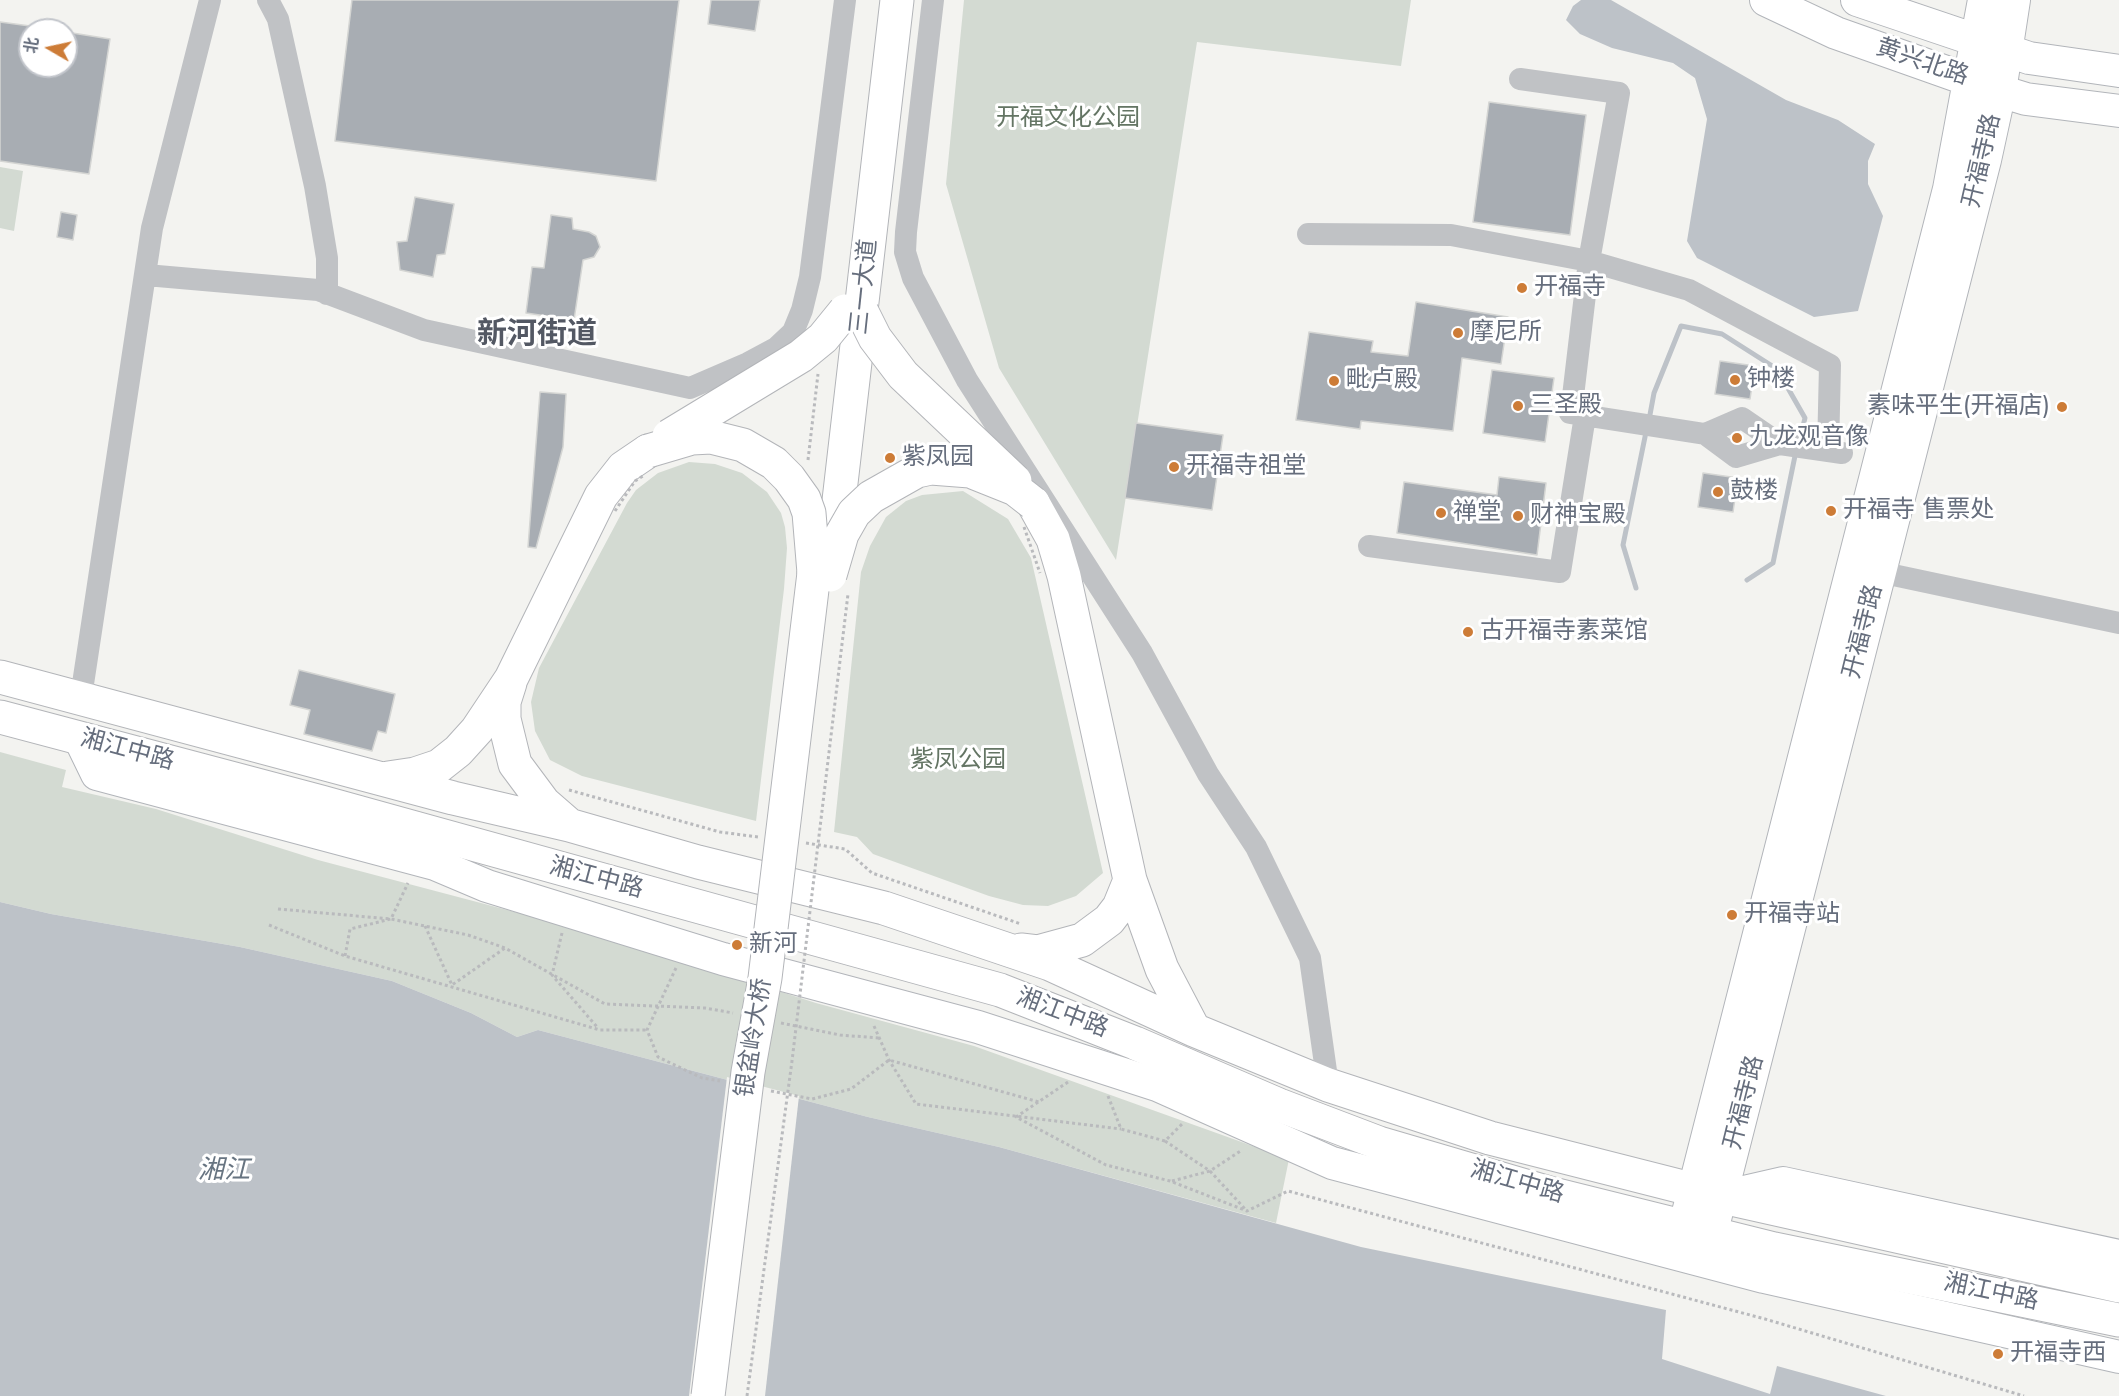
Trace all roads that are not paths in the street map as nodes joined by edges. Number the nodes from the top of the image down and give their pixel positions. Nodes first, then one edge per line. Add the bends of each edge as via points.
1 (210, 0) edge
2 (268, 0) edge
3 (845, 0) edge
4 (878, 0) edge
5 (897, 0) edge
6 (933, 0) edge
7 (1766, 0) edge
8 (1857, 0) edge
9 (1984, 0) edge
10 (2014, 0) edge
11 (1992, 44) junction
12 (2119, 71) edge
13 (1971, 79) junction
14 (1520, 80) dead end
15 (2000, 91) junction
16 (2119, 111) edge
17 (1308, 234) dead end
18 (1589, 261) junction
19 (146, 274) junction
20 (327, 294) junction
21 (854, 312) junction
22 (1571, 413) junction
23 (1705, 434) junction
24 (1780, 444) junction
25 (649, 461) junction
26 (1026, 512) junction
27 (1369, 546) dead end
28 (1865, 569) junction
29 (831, 580) junction
30 (2119, 623) edge
31 (0, 677) edge
32 (511, 679) junction
33 (81, 697) junction
34 (0, 717) edge
35 (80, 739) junction
36 (382, 778) junction
37 (569, 825) junction
38 (415, 829) junction
39 (1130, 880) junction
40 (487, 886) junction
41 (1018, 937) junction
42 (1194, 1030) junction
43 (1328, 1084) junction
44 (1709, 1194) junction
45 (1694, 1244) junction
46 (2119, 1256) edge
47 (2119, 1286) edge
48 (2119, 1320) edge
49 (2119, 1357) edge
50 (708, 1396) edge
51 (725, 1396) edge

1 - 19 street via 155,216
2 - 20 street via 278,19 315,186 327,258
3 - 20 street via 810,277 793,332 776,348 690,388 424,330
4 - 21 main road, 三一大道
5 - 21 main road, 三一大道
6 - 43 street via 906,232 905,252 913,278 967,380 1142,653 1208,774 1256,847 1310,958
7 - 13 street, 黄兴北路 via 1836,33
8 - 11 street, 黄兴北路
9 - 11 street, 开福寺路
10 - 11 street, 开福寺路
11 - 12 street, 黄兴北路 via 2029,58
11 - 13 street, 开福寺路
11 - 15 street, 开福寺路
13 - 15 street, 黄兴北路
13 - 28 street, 开福寺路
14 - 18 street via 1619,93
15 - 16 street, 黄兴北路 via 2026,99
15 - 28 street, 开福寺路 via 1984,160
17 - 18 street via 1451,235
18 - 22 street
18 - 24 street via 1689,290 1830,365 1829,451
19 - 20 street
19 - 33 street
21 - 25 main road, bridge via 801,356
21 - 26 main road, bridge via 903,375 1009,474
21 - 29 main road, 三一大道, bridge
22 - 23 street
22 - 27 street via 1560,572
23 - 24 street via 1736,457
23 - 24 street via 1742,418
25 - 29 main road, bridge via 692,438 711,437 743,445 774,463 804,499
25 - 32 main road via 623,468 601,496
26 - 29 main road, bridge via 1015,489 970,471 917,471 879,491 854,513 842,534
26 - 39 main road via 1053,539 1064,576
28 - 30 street
28 - 44 street, 开福寺路
29 - 50 main road, 银盆岭大桥, bridge via 748,1072
29 - 51 main road, 银盆岭大桥 via 786,983 768,1076
31 - 33 main road, 湘江中路
32 - 36 main road via 477,730 439,766
32 - 37 main road via 504,719 515,764 544,803
33 - 36 main road, 湘江中路
34 - 35 main road, 湘江中路
35 - 38 main road, 湘江中路
35 - 40 street via 97,774 435,864
36 - 37 main road, 湘江中路
37 - 41 main road, 湘江中路 via 698,862
38 - 40 street
38 - 45 main road, 湘江中路 via 1000,990 1379,1143 1553,1194
39 - 41 main road via 1109,920 1082,940 1038,952
39 - 42 main road via 1162,969
40 - 45 street via 723,959 978,1027 1157,1084 1332,1163
41 - 42 main road, 湘江中路 via 1050,964
42 - 43 main road, 湘江中路
43 - 44 main road, 湘江中路 via 1490,1138
44 - 45 street, 开福寺路
44 - 46 street, 湘江中路 via 1783,1183
44 - 47 main road, 湘江中路
45 - 48 main road, 湘江中路
45 - 49 street

